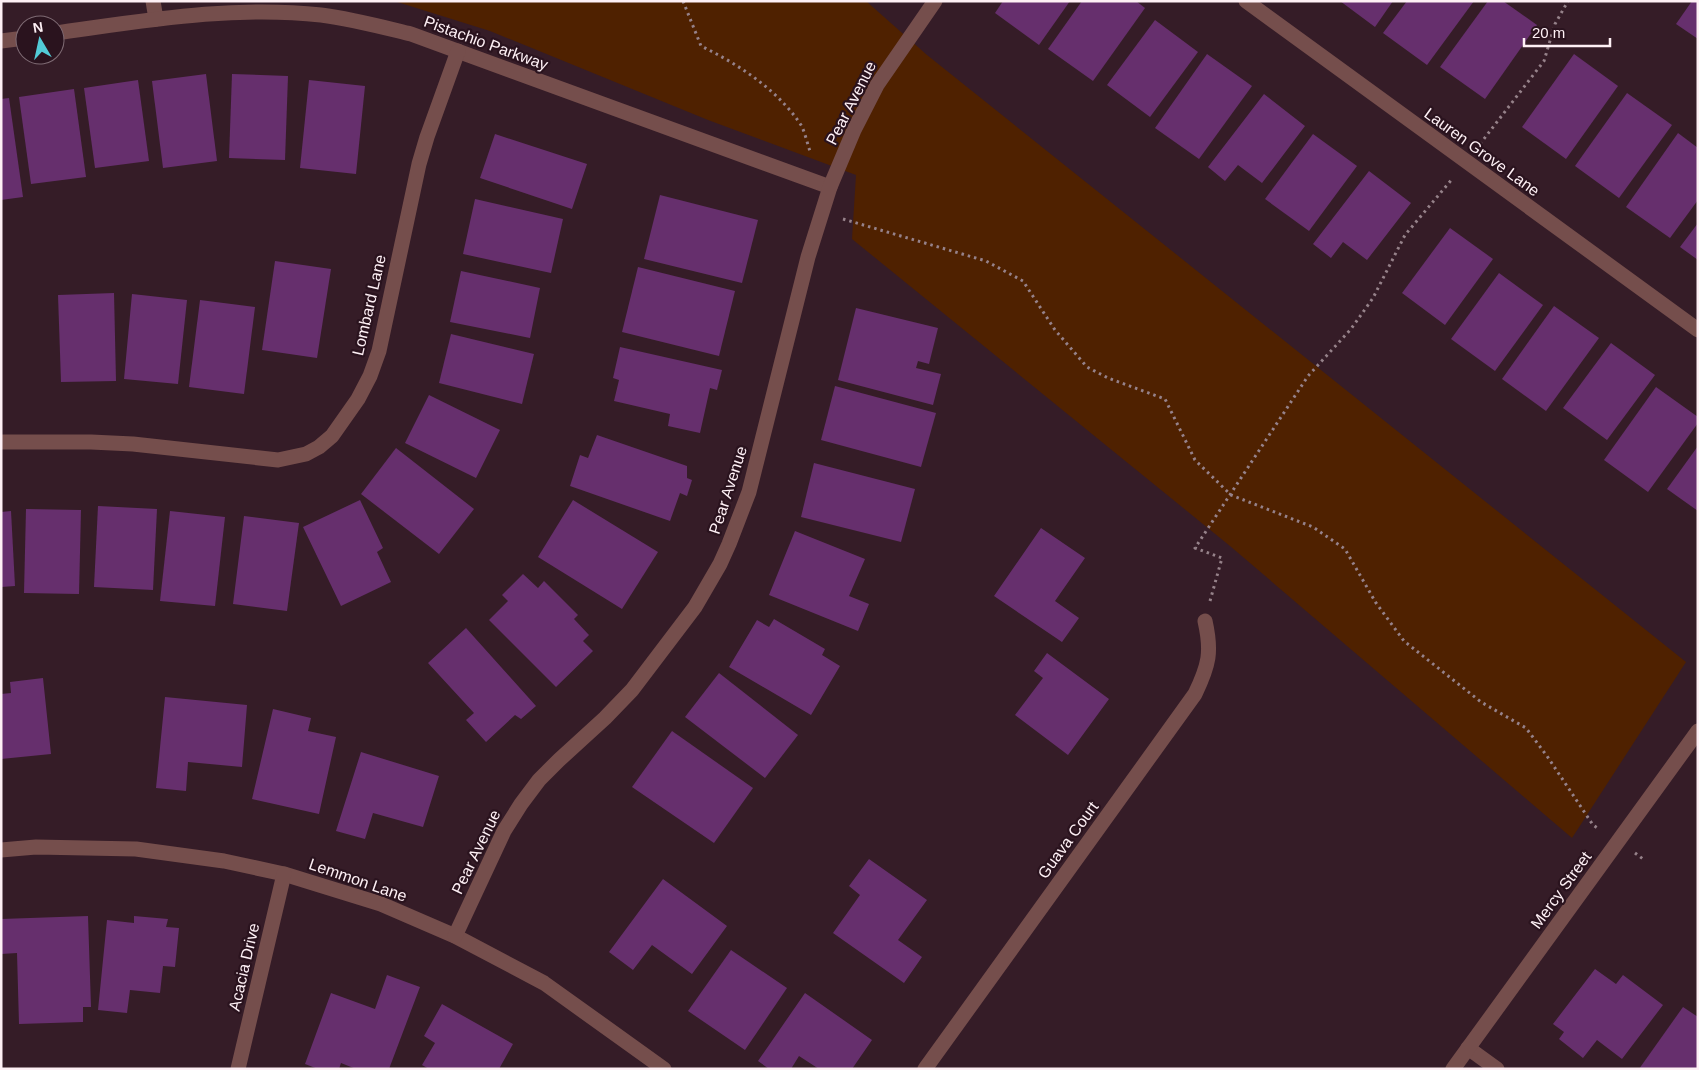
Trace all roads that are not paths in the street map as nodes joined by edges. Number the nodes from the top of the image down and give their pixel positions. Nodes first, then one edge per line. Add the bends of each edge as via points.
1 (153, 1) edge
2 (935, 1) edge
3 (1246, 1) edge
4 (156, 19) junction
5 (65, 33) edge
6 (15, 39) edge
7 (1, 41) edge
8 (458, 51) junction
9 (830, 187) junction
10 (1698, 330) edge
11 (1, 442) edge
12 (1205, 620) road end
13 (1698, 731) edge
14 (1, 850) edge
15 (284, 874) junction
16 (455, 936) junction
17 (1468, 1048) junction
18 (238, 1069) edge
19 (664, 1069) edge
20 (925, 1069) edge
21 (1453, 1069) edge
22 (1497, 1069) edge

1 - 4 street
2 - 9 street, Pear Avenue via 877,85
3 - 10 street, Lauren Grove Lane
4 - 5 street, Pistachio Parkway
4 - 8 street, Pistachio Parkway via 232,12 323,15 411,34
6 - 7 street
8 - 9 street, Pistachio Parkway
8 - 11 street, Lombard Lane via 419,164 379,351 358,399 326,442 306,454 278,460 133,444
9 - 16 street, Pear Avenue via 808,257 749,492 723,557 695,607 632,690 552,766 521,804 504,831
12 - 20 street, Guava Court via 1210,642 1208,658 1195,694
13 - 17 street, Mercy Street
14 - 15 street, Lemmon Lane via 36,847 136,849 224,861
15 - 16 street, Lemmon Lane via 381,904
15 - 18 street, Acacia Drive
16 - 19 street, Lemmon Lane via 544,983
17 - 21 street, Mercy Street
17 - 22 street

